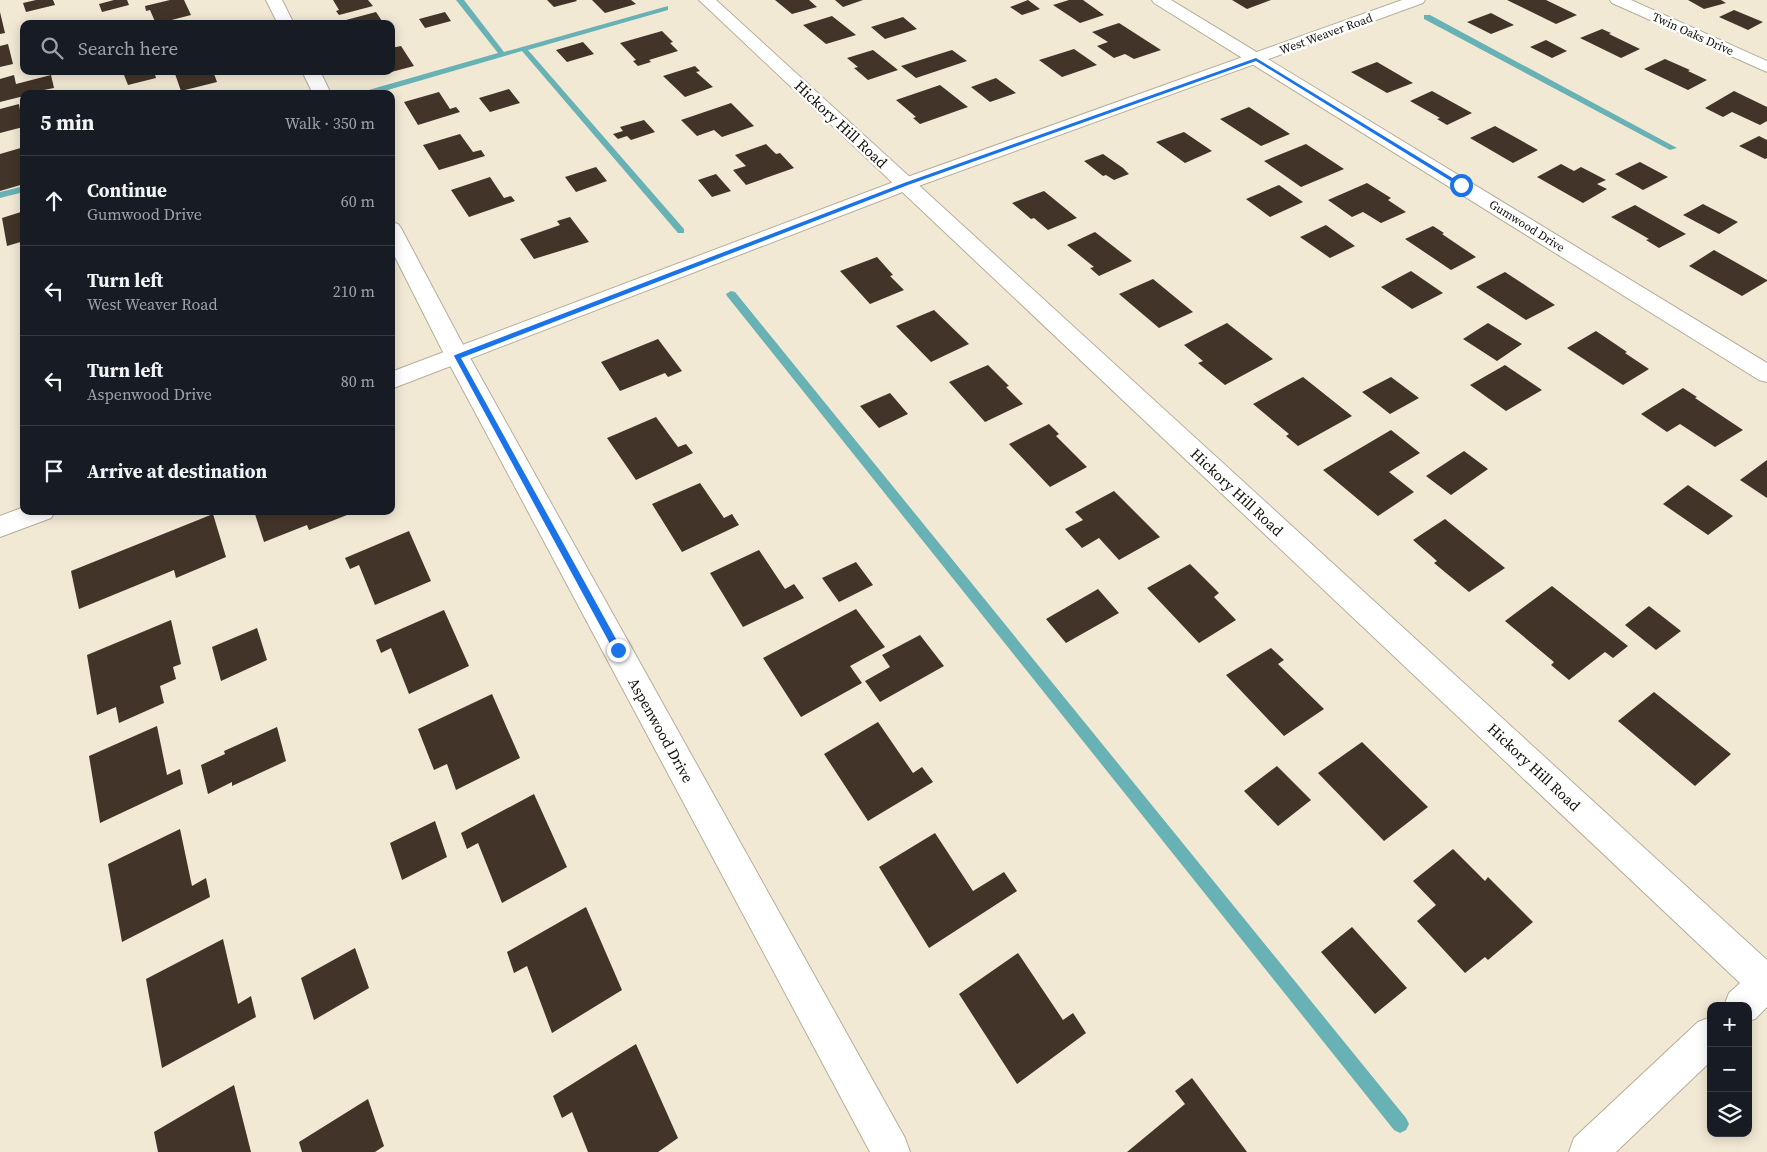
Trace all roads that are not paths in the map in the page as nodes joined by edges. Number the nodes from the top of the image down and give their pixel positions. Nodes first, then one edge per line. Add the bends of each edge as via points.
1 (274, 0) edge
2 (707, 0) edge
3 (1160, 0) edge
4 (1417, 0) edge
5 (1618, 0) edge
6 (284, 20) edge
7 (1256, 59) junction
8 (1767, 67) edge
9 (313, 75) edge
10 (320, 90) edge
11 (906, 184) junction
12 (395, 236) edge
13 (457, 356) junction
14 (1767, 374) edge
15 (395, 379) edge
16 (32, 515) edge
17 (0, 527) edge
18 (1760, 989) edge
19 (1707, 1039) edge
20 (891, 1152) edge
21 (1588, 1152) edge

1 - 6 street
2 - 11 street, Hickory Hill Road
3 - 7 street, Gumwood Drive
4 - 7 street, West Weaver Road
5 - 8 street, Twin Oaks Drive
7 - 11 street, West Weaver Road
7 - 14 street, Gumwood Drive
9 - 10 street
11 - 13 street, West Weaver Road
11 - 18 street, Hickory Hill Road
12 - 13 street, Aspenwood Drive
13 - 15 street, West Weaver Road
13 - 20 street, Aspenwood Drive
16 - 17 street
19 - 21 street

